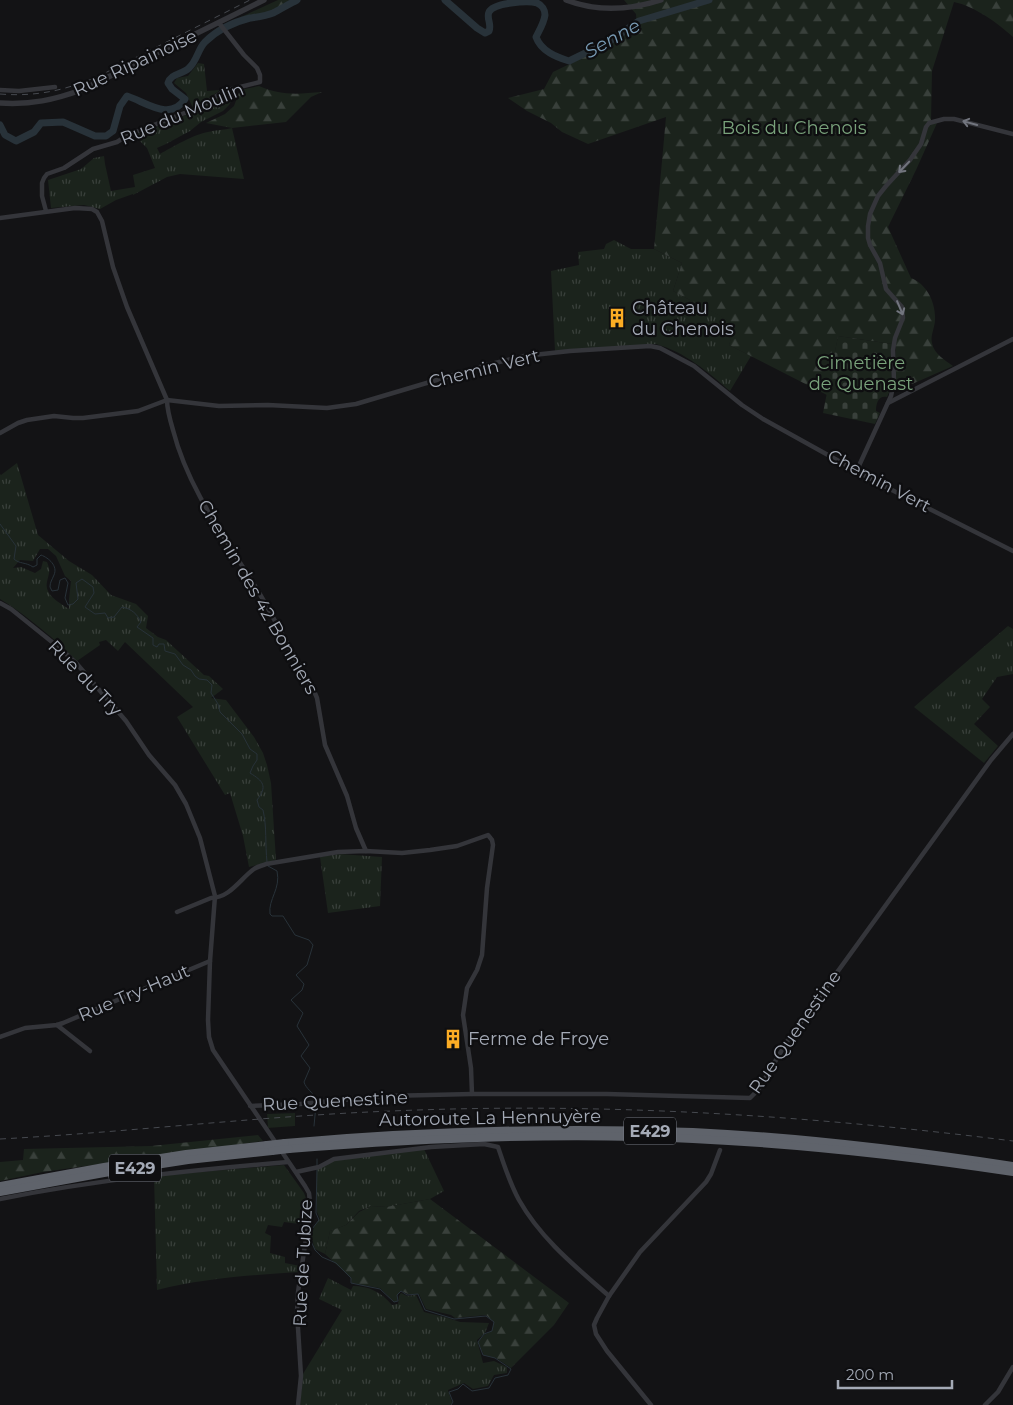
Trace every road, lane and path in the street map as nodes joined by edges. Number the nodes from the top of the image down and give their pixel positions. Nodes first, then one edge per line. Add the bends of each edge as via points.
1 (264, 0) edge
2 (566, 0) edge
3 (661, 0) edge
4 (220, 24) junction
5 (55, 87) dead end
6 (0, 90) edge
7 (0, 103) edge
8 (1013, 134) edge
9 (46, 211) junction
10 (0, 218) edge
11 (1013, 339) edge
12 (166, 400) junction
13 (888, 403) junction
14 (0, 433) edge
15 (857, 470) junction
16 (1013, 550) edge
17 (0, 602) edge
18 (1013, 734) edge
19 (366, 851) junction
20 (215, 899) junction
21 (177, 912) dead end
22 (210, 961) junction
23 (57, 1025) junction
24 (0, 1037) edge
25 (90, 1051) dead end
26 (472, 1094) junction
27 (250, 1106) junction
28 (287, 1146) junction
29 (270, 1148) junction
30 (720, 1150) dead end
31 (288, 1162) junction
32 (1013, 1166) edge
33 (296, 1172) junction
34 (1013, 1172) edge
35 (0, 1186) edge
36 (0, 1192) edge
37 (0, 1200) edge
38 (609, 1296) junction
39 (1013, 1367) edge
40 (298, 1405) edge
41 (652, 1405) edge
42 (986, 1405) edge

1 - 4 street, Rue Ripainoise
2 - 3 street via 588,6 619,8
4 - 7 street, Rue Ripainoise via 62,97 37,102
4 - 9 street, Rue du Moulin via 257,68 260,82 224,91 200,107 117,142 92,149 64,168 47,174 42,183
5 - 6 street
8 -> 13 street via 954,119 929,123 921,144 874,204 868,238 880,263 886,289 904,313 895,338 893,389
9 - 10 street
9 - 12 street, Chemin des 42 Bonniers via 84,208 100,215 127,307
11 - 13 street
12 - 14 street, Chemin Vert via 138,411 83,418 54,416 27,420
12 - 15 street, Chemin Vert via 218,406 341,407 524,356 650,346 694,366 752,412
12 - 19 street, Chemin des 42 Bonniers via 178,447 195,488 259,593 317,698 325,745
13 - 15 street
15 - 16 street, Chemin Vert
17 - 20 street, Rue du Try via 77,664 175,785 200,838
18 - 26 street, Rue Quenestine via 793,1032 750,1098
19 - 20 street via 328,853 257,867 230,891
19 - 26 street via 402,853 430,850 457,846 488,835 492,840 482,955 467,988 463,1015
20 - 21 street
20 - 22 street, Rue de Tubize
22 - 23 street, Rue Try-Haut
22 - 27 street, Rue de Tubize via 209,1038 217,1058
23 - 24 street, Rue Try-Haut via 25,1028
23 - 25 street, Rue Try-Haut
26 - 27 street, Rue Quenestine via 386,1096
27 - 31 street, Rue de Tubize
28 - 29 highway, Autoroute La Hennuyère / E429, bridge
28 - 32 highway, Autoroute La Hennuyère / E429 via 365,1136 441,1132 623,1130 848,1144
28 - 34 highway, Autoroute La Hennuyère / E429 via 484,1137 641,1137 855,1150
29 - 35 highway, Autoroute La Hennuyère / E429 via 186,1154
29 - 36 highway, Autoroute La Hennuyère / E429
30 - 38 street via 706,1182 644,1247
31 - 33 street, Rue de Tubize
31 - 37 street via 108,1180
33 - 38 street via 334,1159 431,1147 498,1146 513,1188 527,1213 561,1254
33 - 40 street, Rue de Tubize via 310,1202 298,1292 301,1376
38 - 41 street via 596,1320 595,1330 607,1351
39 - 42 street

